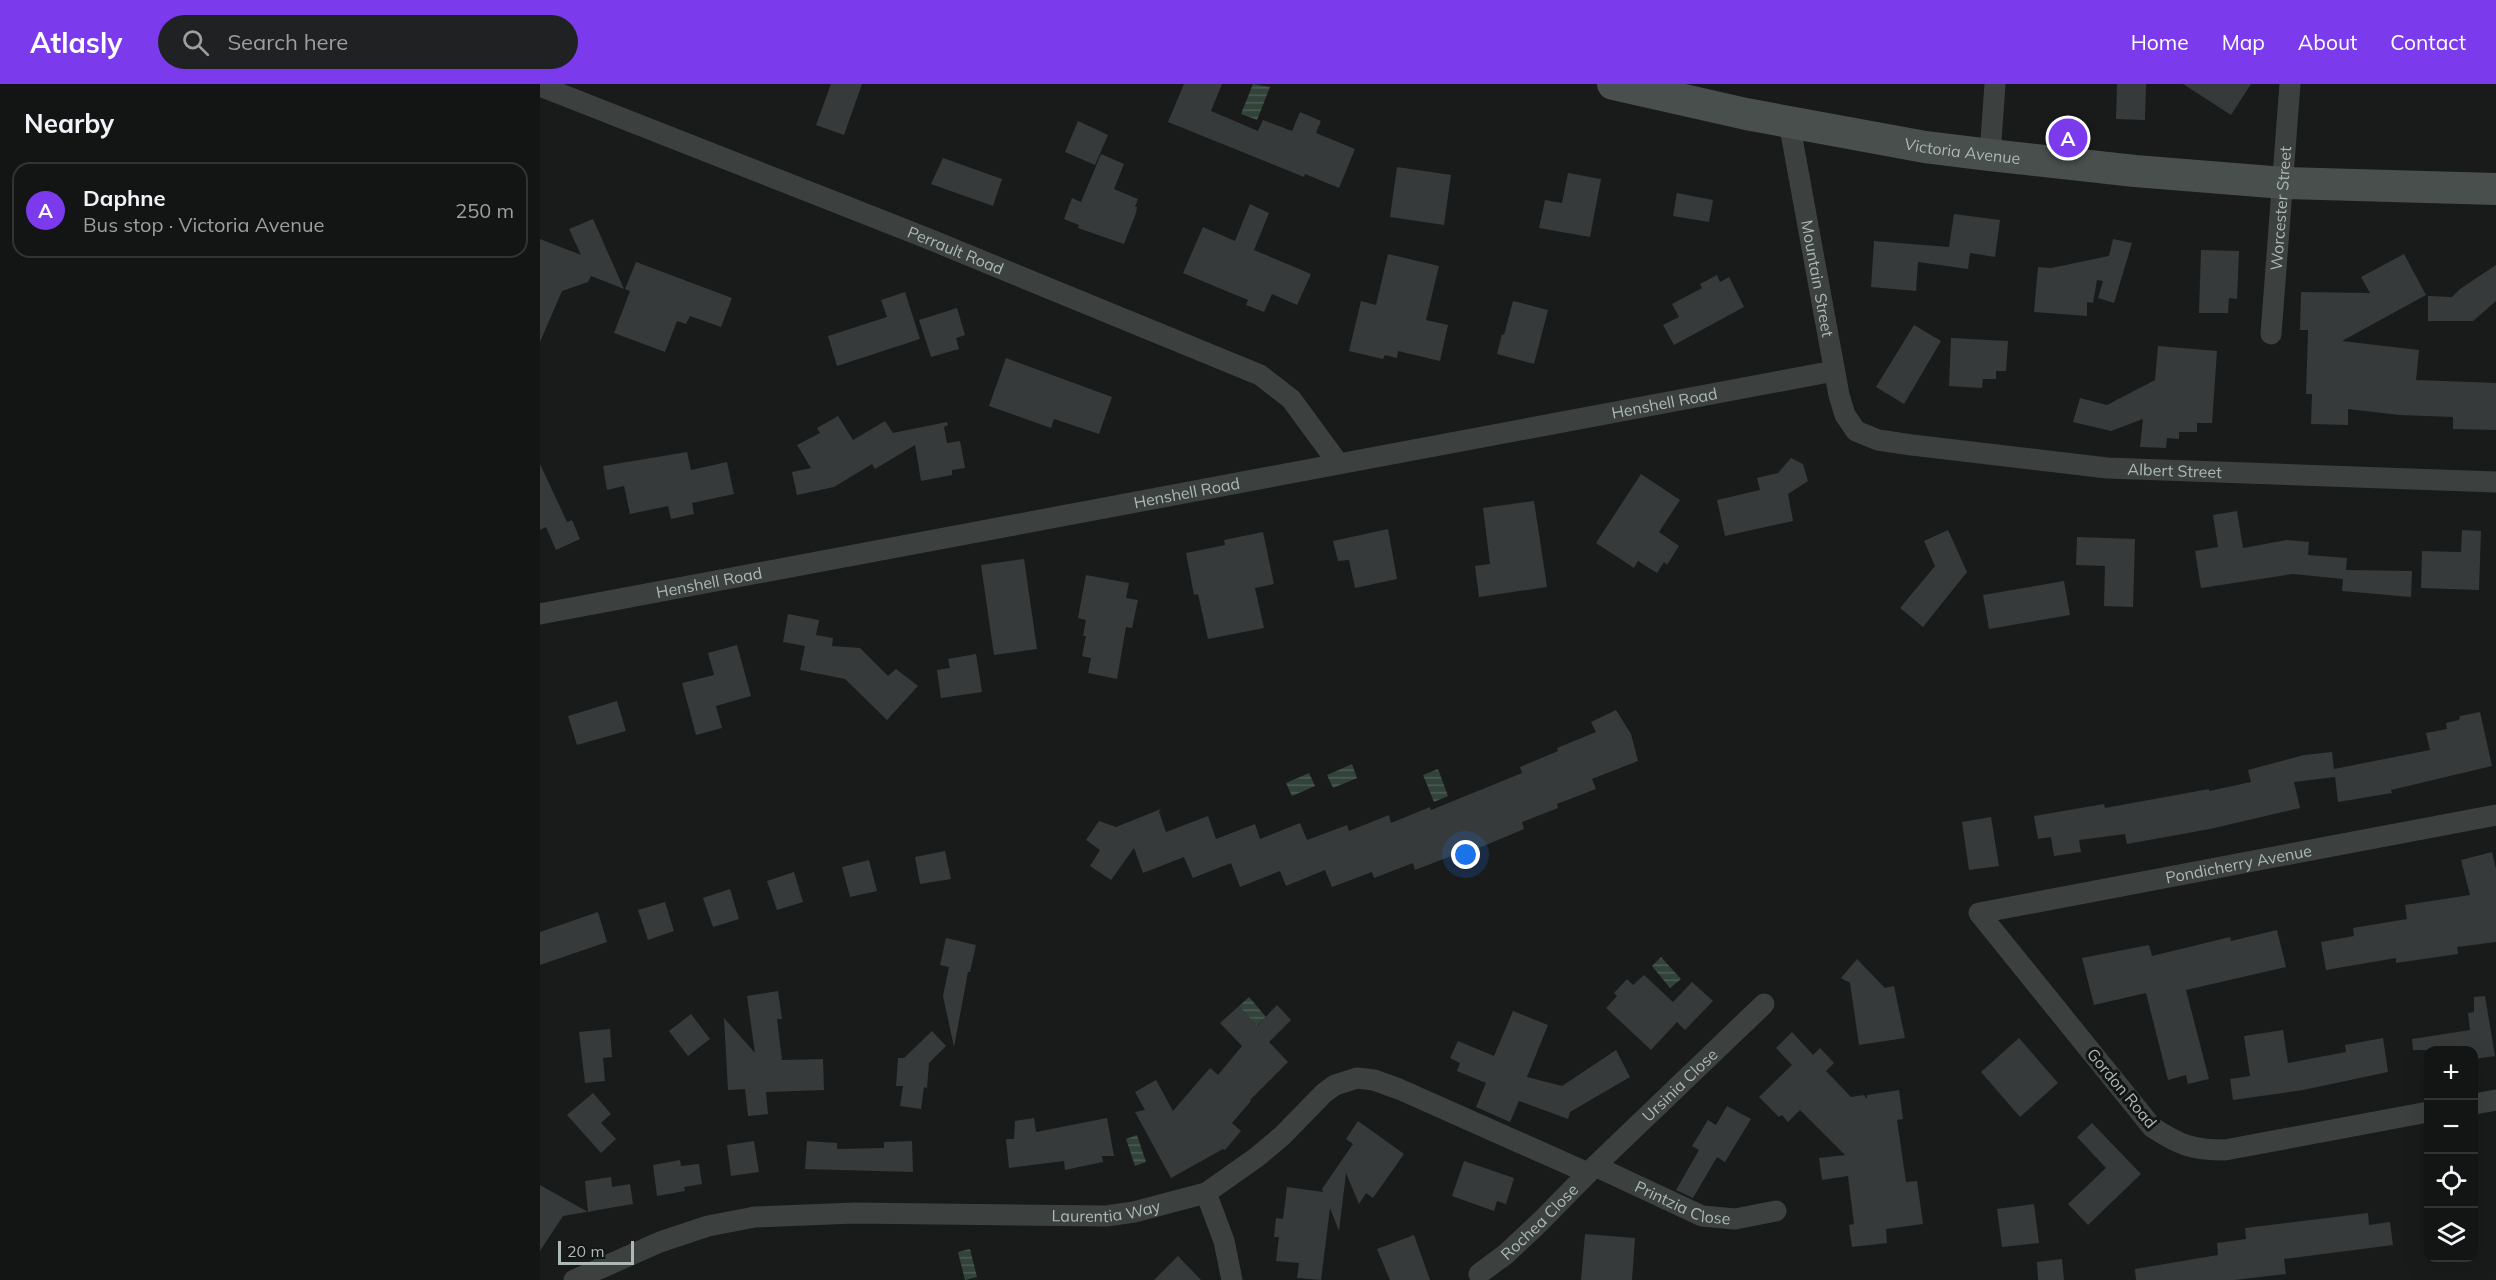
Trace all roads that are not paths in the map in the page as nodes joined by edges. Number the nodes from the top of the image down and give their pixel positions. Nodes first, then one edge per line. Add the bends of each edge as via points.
1 (1613, 84) edge
2 (1995, 84) edge
3 (2290, 84) edge
4 (540, 86) edge
5 (1789, 122) junction
6 (1990, 155) junction
7 (2284, 183) junction
8 (2496, 189) edge
9 (2271, 334) dead end
10 (1834, 371) junction
11 (1856, 431) joint
12 (1338, 463) junction
13 (2496, 482) edge
14 (540, 614) edge
15 (2496, 814) edge
16 (1979, 913) joint
17 (1764, 1004) dead end
18 (2496, 1100) edge
19 (2478, 1103) edge
20 (2424, 1113) edge
21 (1591, 1170) junction
22 (1206, 1193) junction
23 (1776, 1211) dead end
24 (1479, 1274) dead end
25 (574, 1280) edge
26 (1232, 1280) edge

1 - 5 street, Victoria Avenue
2 - 6 street
3 - 7 street, Worcester Street
4 - 12 street, Perrault Road via 1260,375 1291,399
5 - 6 street, Victoria Avenue
5 - 10 street, Mountain Street
6 - 7 street, Victoria Avenue
7 - 8 street, Victoria Avenue
7 - 9 street, Worcester Street
10 - 11 street, Mountain Street via 1842,408
10 - 12 street, Henshell Road
11 - 13 street, Albert Street via 1878,440 2107,468
12 - 14 street, Henshell Road
15 - 16 street, Pondicherry Avenue
16 - 20 street, Gordon Road via 2152,1127 2174,1142 2198,1150 2225,1150
17 - 21 street, Ursinia Close
18 - 19 street
21 - 22 street, Laurentia Way via 1399,1089 1357,1078 1324,1093 1257,1157
21 - 23 street, Printzia Close via 1702,1216 1735,1219
21 - 24 street, Rochea Close via 1506,1254
22 - 25 street, Laurentia Way via 1106,1216 855,1213 755,1217 708,1226 660,1242
22 - 26 street via 1224,1241

